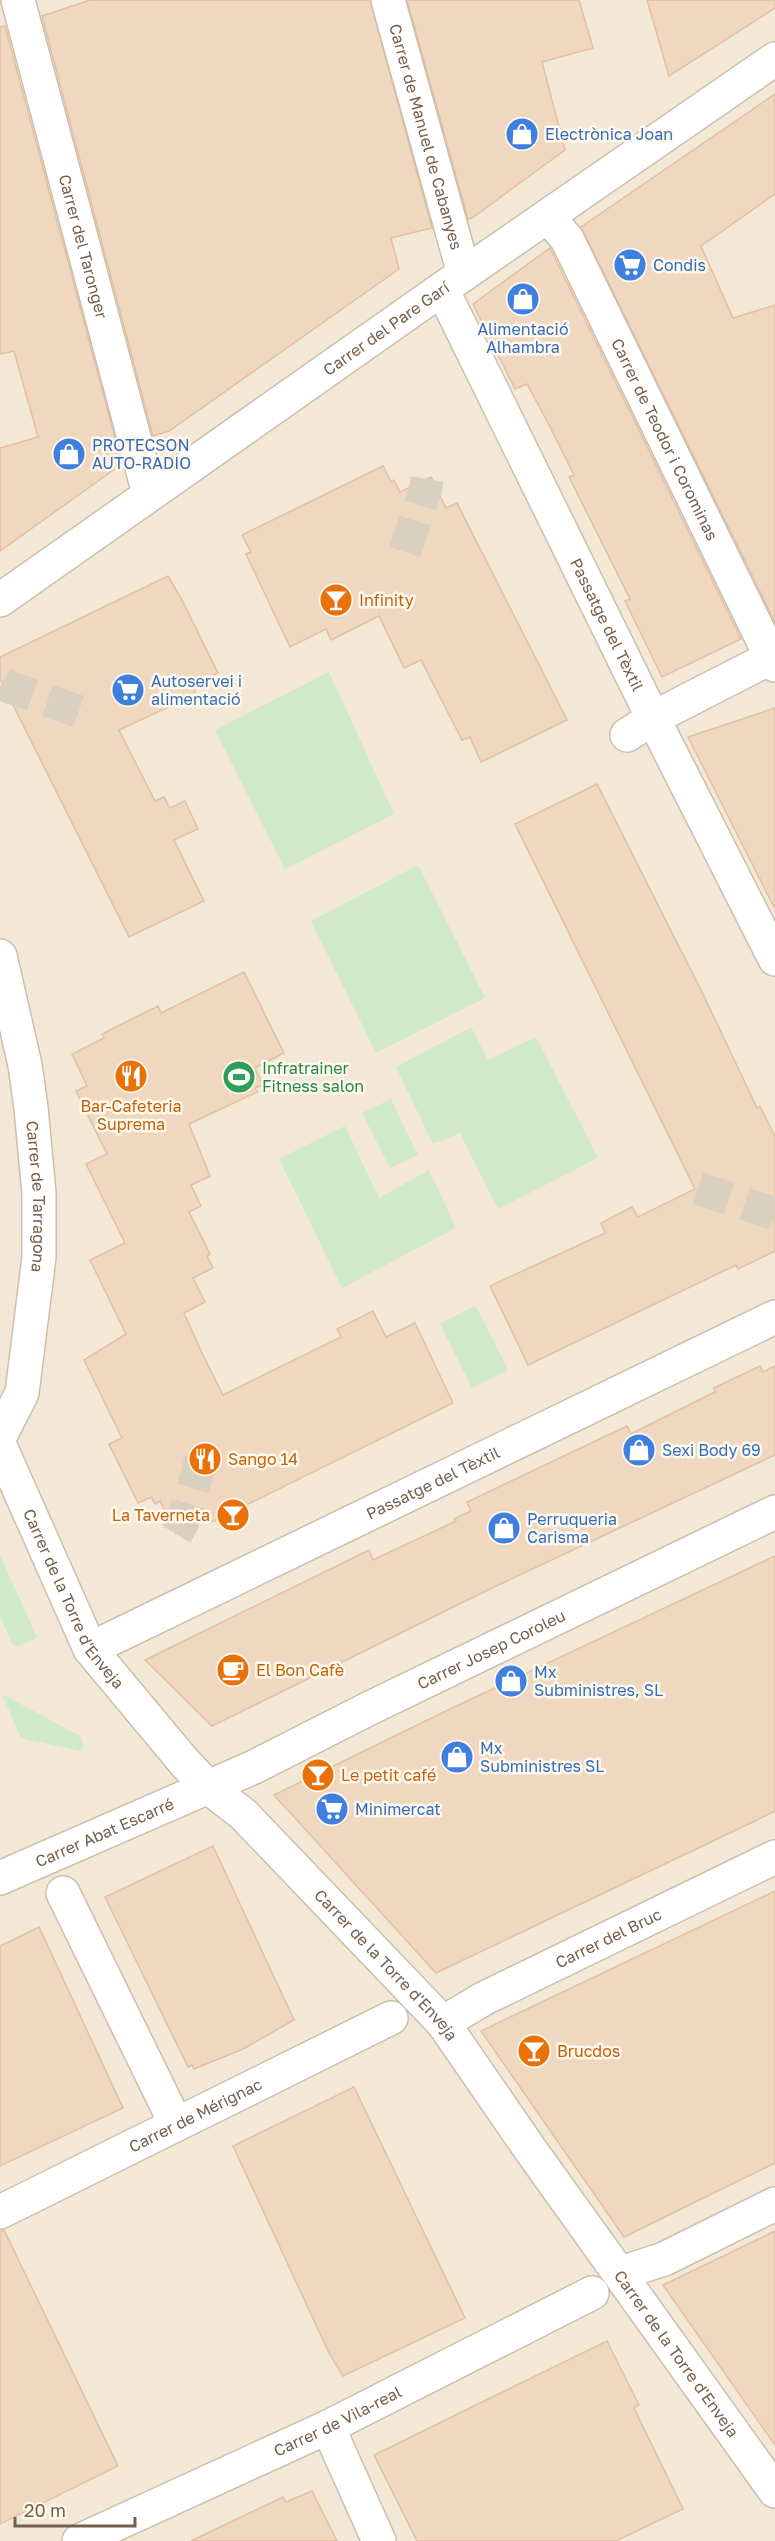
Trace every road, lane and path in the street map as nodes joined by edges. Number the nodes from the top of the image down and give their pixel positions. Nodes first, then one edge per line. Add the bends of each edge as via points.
1 (17, 0) edge
2 (388, 0) edge
3 (0, 5) edge
4 (775, 59) edge
5 (548, 217) junction
6 (453, 282) junction
7 (149, 494) junction
8 (0, 600) edge
9 (773, 661) edge
10 (640, 727) junction
11 (0, 956) edge
12 (775, 959) edge
13 (775, 1317) edge
14 (0, 1436) edge
15 (0, 1446) edge
16 (775, 1512) edge
17 (90, 1649) junction
18 (208, 1787) junction
19 (775, 1857) edge
20 (0, 1878) edge
21 (63, 1893) dead end
22 (391, 2018) dead end
23 (443, 2023) junction
24 (176, 2124) junction
25 (775, 2204) edge
26 (0, 2212) edge
27 (621, 2273) junction
28 (592, 2293) dead end
29 (328, 2427) junction
30 (775, 2491) edge
31 (79, 2541) edge
32 (379, 2541) edge

1 - 3 street
1 - 7 street, Carrer del Taronger
2 - 6 street, Carrer de Manuel de Cabanyes
4 - 5 street, Carrer del Pare Garí
5 - 6 street, Carrer del Pare Garí
5 - 9 street, Carrer de Teodor i Corominas via 567,239
6 - 7 street, Carrer del Pare Garí
6 - 10 street, Passatge del Tèxtil
7 - 8 street, Carrer del Pare Garí
9 - 10 street
10 - 12 street, Passatge del Tèxtil
11 - 14 street, Carrer de Tarragona via 25,1065 39,1193 39,1257 22,1394
13 - 17 street, Passatge del Tèxtil
15 - 17 street, Carrer de la Torre d'Enveja
16 - 18 street, Carrer Josep Coroleu
17 - 18 street, Carrer de la Torre d'Enveja
18 - 20 street, Carrer Abat Escarré
18 - 23 street, Carrer de la Torre d'Enveja via 243,1815
19 - 23 street, Carrer del Bruc via 483,1999
21 - 24 street
22 - 24 street, Carrer de Mérignac
23 - 27 street, Carrer de la Torre d'Enveja
24 - 26 street, Carrer de Mérignac
25 - 27 street via 664,2259
27 - 30 street, Carrer de la Torre d'Enveja
28 - 29 street, Carrer de Vila-real
29 - 31 street, Carrer de Vila-real
29 - 32 street

